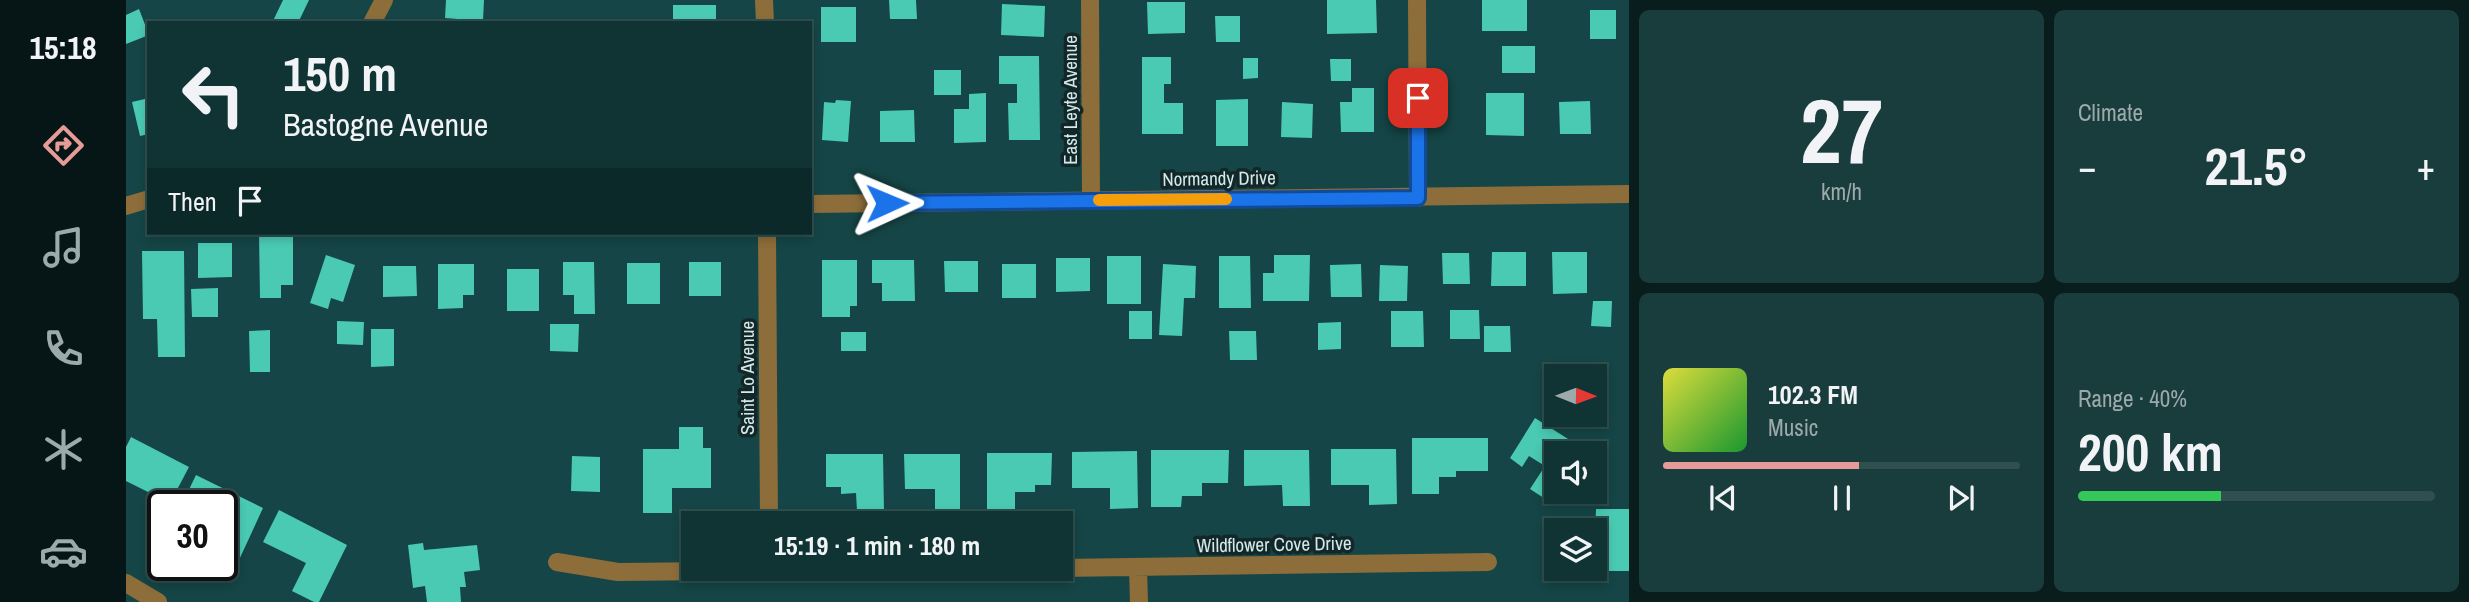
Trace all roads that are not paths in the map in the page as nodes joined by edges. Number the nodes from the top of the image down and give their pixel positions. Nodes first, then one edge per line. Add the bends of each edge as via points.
1 (384, 0) edge
2 (764, 0) edge
3 (1090, 0) edge
4 (1417, 0) edge
5 (373, 21) edge
6 (765, 21) edge
7 (1629, 194) edge
8 (1418, 198) junction
9 (147, 200) edge
10 (1091, 200) junction
11 (812, 204) edge
12 (126, 206) edge
13 (767, 235) edge
14 (769, 511) edge
15 (557, 562) dead end
16 (1488, 562) dead end
17 (1138, 567) junction
18 (1073, 568) edge
19 (681, 571) edge
20 (126, 583) edge
21 (158, 602) edge
22 (1139, 602) edge

1 - 5 street
2 - 6 street
3 - 10 street, East Leyte Avenue
4 - 8 street
7 - 8 street, Normandy Drive
8 - 10 street, Normandy Drive
9 - 12 street
10 - 11 street, Normandy Drive
13 - 14 street, Saint Lo Avenue
15 - 19 street via 618,572
16 - 17 street, Wildflower Cove Drive
17 - 18 street, Wildflower Cove Drive
17 - 22 street
20 - 21 street

